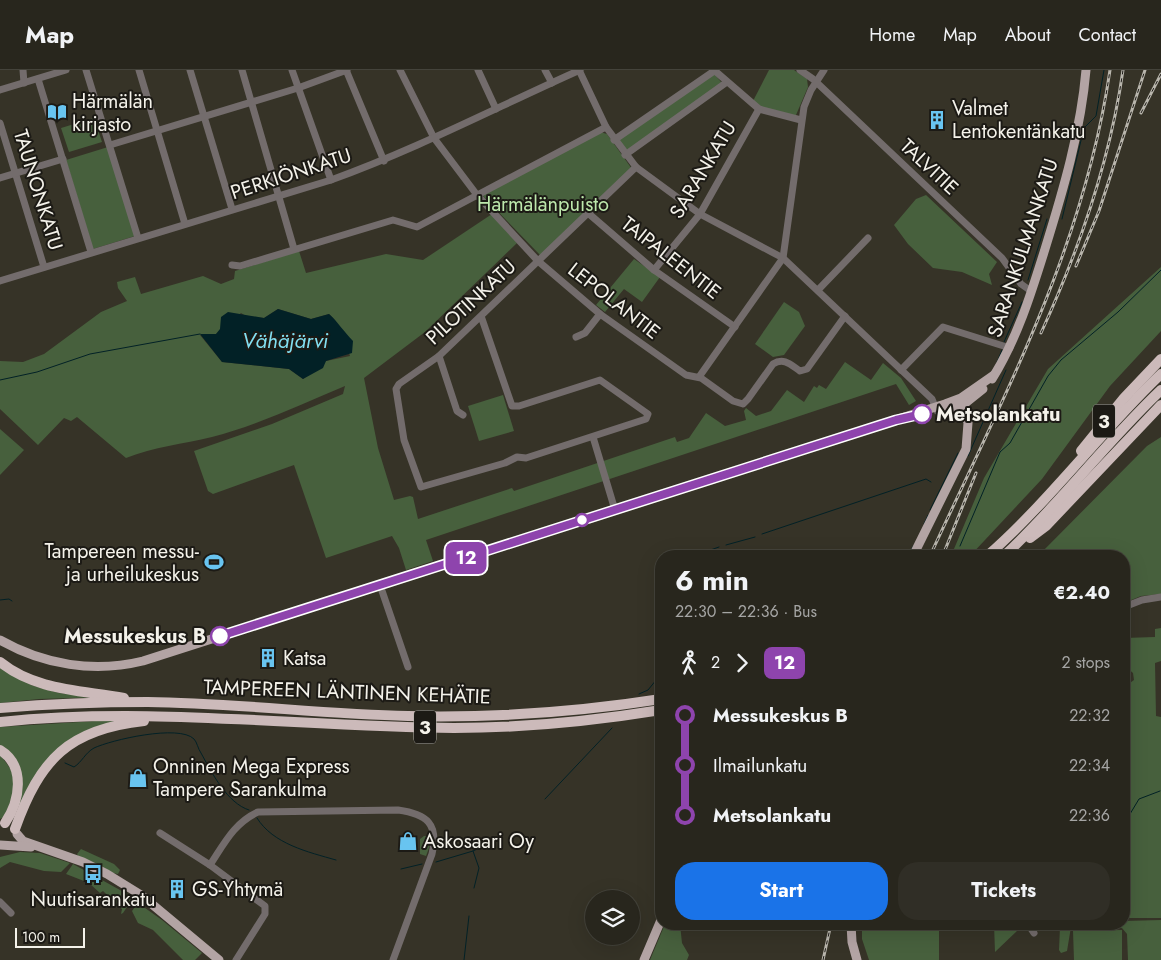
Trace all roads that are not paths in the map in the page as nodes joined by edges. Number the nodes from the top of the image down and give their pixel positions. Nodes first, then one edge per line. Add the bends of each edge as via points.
1 (23, 70) edge
2 (66, 70) edge
3 (86, 70) edge
4 (139, 70) edge
5 (190, 70) edge
6 (242, 70) edge
7 (292, 70) edge
8 (346, 70) edge
9 (400, 70) edge
10 (478, 70) edge
11 (545, 70) edge
12 (580, 70) edge
13 (714, 70) edge
14 (800, 70) edge
15 (824, 70) edge
16 (1086, 70) edge
17 (38, 79) junction
18 (727, 82) junction
19 (816, 82) junction
20 (24, 83) junction
21 (552, 83) junction
22 (298, 88) junction
23 (0, 90) edge
24 (252, 102) junction
25 (496, 109) junction
26 (759, 109) junction
27 (204, 117) junction
28 (801, 120) junction
29 (0, 123) edge
30 (606, 126) junction
31 (157, 131) junction
32 (434, 138) junction
33 (614, 140) junction
34 (110, 145) junction
35 (626, 155) junction
36 (64, 159) junction
37 (384, 161) junction
38 (636, 167) junction
39 (15, 173) junction
40 (0, 178) edge
41 (331, 180) junction
42 (279, 195) junction
43 (477, 195) junction
44 (232, 210) junction
45 (588, 213) junction
46 (700, 214) junction
47 (185, 224) junction
48 (138, 238) junction
49 (868, 238) dead end
50 (294, 249) junction
51 (91, 252) junction
52 (784, 258) junction
53 (538, 261) junction
54 (232, 265) dead end
55 (44, 267) junction
56 (654, 270) junction
57 (0, 280) edge
58 (818, 290) junction
59 (1032, 291) junction
60 (600, 314) junction
61 (481, 316) junction
62 (845, 316) junction
63 (735, 326) junction
64 (576, 337) dead end
65 (1010, 348) junction
66 (439, 356) junction
67 (1161, 359) edge
68 (901, 370) junction
69 (1161, 374) edge
70 (699, 377) junction
71 (1161, 390) edge
72 (959, 403) junction
73 (1161, 405) edge
74 (933, 410) junction
75 (463, 416) dead end
76 (1161, 416) edge
77 (1135, 432) junction
78 (593, 437) junction
79 (1055, 488) junction
80 (615, 510) junction
81 (916, 550) edge
82 (994, 550) edge
83 (1011, 550) edge
84 (1013, 550) edge
85 (380, 585) junction
86 (1161, 598) edge
87 (1130, 605) edge
88 (0, 640) edge
89 (0, 662) edge
90 (408, 667) dead end
91 (655, 701) edge
92 (149, 702) junction
93 (0, 708) edge
94 (655, 711) edge
95 (187, 715) junction
96 (0, 722) edge
97 (0, 750) edge
98 (2, 824) edge
99 (16, 832) junction
100 (160, 833) dead end
101 (4, 846) edge
102 (44, 848) junction
103 (210, 865) junction
104 (0, 902) edge
105 (11, 913) dead end
106 (657, 930) edge
107 (851, 930) edge
108 (1032, 930) edge
109 (1034, 933) dead end
110 (219, 960) edge
111 (236, 960) edge
112 (393, 960) edge
113 (644, 960) edge
114 (857, 960) edge

1 - 20 street
2 - 17 street
3 - 34 street
4 - 31 street
5 - 27 street
6 - 24 street
7 - 22 street
8 - 22 street
8 - 37 street
9 - 32 street, LEPOLANTIE
10 - 25 street
11 - 21 street
12 - 21 street, PERKIÖNKATU
12 - 30 street
13 - 18 street
13 - 33 street
14 - 19 street, TALVITIE
15 - 19 street
16 - 59 main road, SARANKULMANKATU via 1069,164
17 - 20 street
17 - 36 street
18 - 26 street
18 - 35 street
19 - 28 street via 806,99
19 - 59 street, TALVITIE via 1002,258 1021,284
20 - 23 street
21 - 25 street, PERKIÖNKATU
22 - 24 street
22 - 41 street
24 - 27 street
24 - 42 street
25 - 32 street, PERKIÖNKATU
26 - 28 street
26 - 46 street, SARANKATU
27 - 31 street
27 - 44 street
28 - 52 street
29 - 39 street, TAUNONKATU
30 - 33 street
30 - 43 street
31 - 34 street
31 - 47 street
32 - 37 street, PERKIÖNKATU
32 - 43 street, LEPOLANTIE
33 - 35 street
34 - 48 street
35 - 38 street
36 - 39 street
36 - 51 street
37 - 41 street, PERKIÖNKATU
38 - 45 street, PILOTINKATU
38 - 46 street
39 - 40 street
39 - 55 street, TAUNONKATU
41 - 42 street, PERKIÖNKATU
42 - 44 street, PERKIÖNKATU
42 - 50 street
43 - 50 street via 417,227 393,220
43 - 53 street, LEPOLANTIE
44 - 47 street, PERKIÖNKATU
45 - 53 street, PILOTINKATU
45 - 56 street, TAIPALEENTIE
46 - 52 street
46 - 56 street, SARANKATU
47 - 48 street, PERKIÖNKATU
48 - 51 street, PERKIÖNKATU
49 - 58 street
50 - 54 street via 240,266
51 - 55 street, PERKIÖNKATU
52 - 58 street
52 - 63 street
53 - 60 street, LEPOLANTIE
53 - 61 street, PILOTINKATU
55 - 57 street, PERKIÖNKATU
56 - 63 street, TAIPALEENTIE
58 - 62 street
59 - 65 main road, SARANKULMANKATU
60 - 64 street via 585,332
60 - 70 street, LEPOLANTIE via 686,375
61 - 66 street, PILOTINKATU
61 - 78 street via 512,406 600,380 648,414 646,419
62 - 68 street
62 - 70 street, LEPOLANTIE via 807,369 800,371 778,361 743,404 733,401
63 - 70 street
65 - 68 street via 943,327
65 - 72 main road, SARANKULMANKATU via 994,374
66 - 75 street via 457,411
66 - 78 street, PILOTINKATU via 396,389 404,440 418,483 424,487 504,463 517,456 521,458
67 - 79 highway, 3 via 1094,433
68 - 74 street via 932,399
69 - 79 highway
71 - 83 highway
72 - 74 main road, SARANKULMANKATU
72 - 81 main road via 967,434 966,449
73 - 77 highway, 3
74 - 80 main road, SARANKULMANKATU
76 - 77 highway
77 - 84 highway, 3 via 1046,526
78 - 80 street
79 - 82 highway, 3
80 - 85 main road, SARANKULMANKATU
85 - 88 main road, SARANKULMANKATU via 123,666 64,664
85 - 90 street
86 - 87 street
89 - 92 highway via 29,680 51,687
91 - 92 highway, TAMPEREEN LÄNTINEN KEHÄTIE / 3 via 570,711 457,716
92 - 93 highway, TAMPEREEN LÄNTINEN KEHÄTIE / 3
94 - 95 highway, TAMPEREEN LÄNTINEN KEHÄTIE / 3 via 570,722 456,728
95 - 96 highway, TAMPEREEN LÄNTINEN KEHÄTIE / 3 via 70,716
95 - 99 highway via 117,724 72,742 39,778 25,803
97 - 98 highway via 13,762 18,782 16,798
98 - 99 main road
99 - 101 main road via 15,841
99 - 102 main road via 24,840
100 - 103 street
101 - 102 main road
102 - 110 main road via 83,862 129,888
103 - 111 street via 266,908
103 - 112 street via 237,826 258,812 398,810 424,816 436,838
104 - 105 street
106 - 113 main road
107 - 114 main road
108 - 109 street

